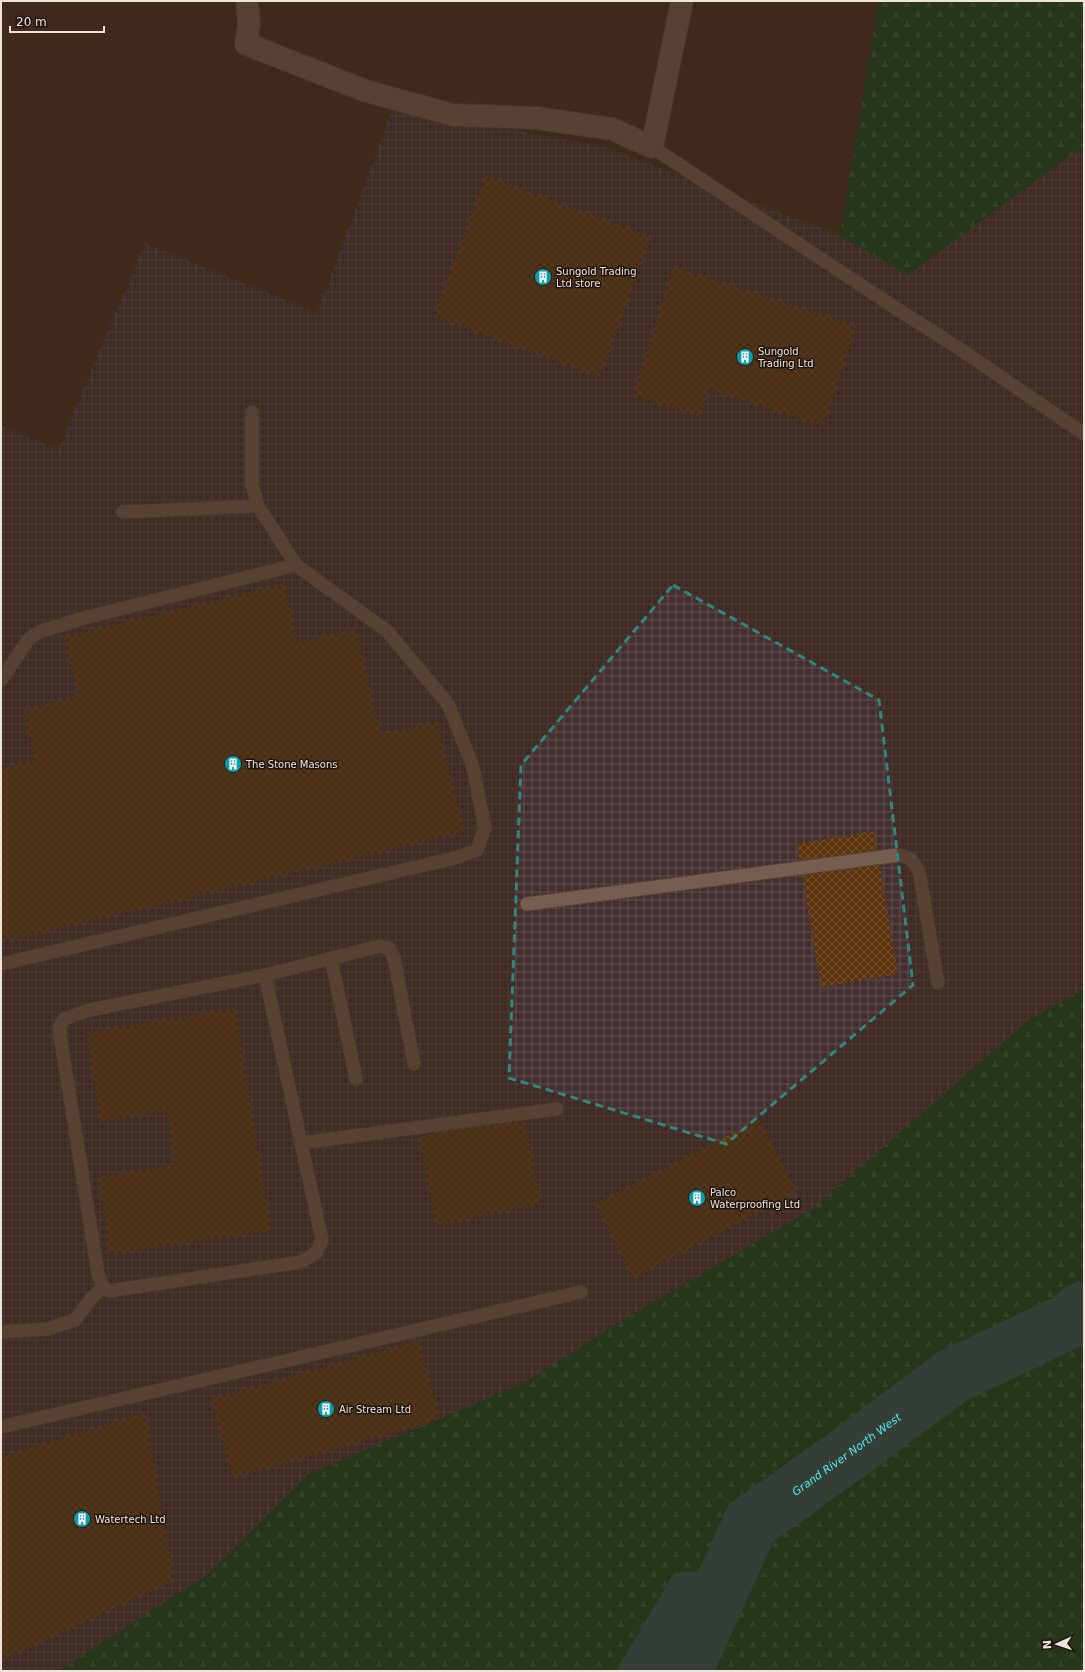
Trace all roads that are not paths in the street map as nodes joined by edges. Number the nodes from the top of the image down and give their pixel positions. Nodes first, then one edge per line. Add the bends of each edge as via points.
1 (247, 1) edge
2 (682, 1) edge
3 (652, 147) junction
4 (252, 412) dead end
5 (1084, 434) edge
6 (258, 506) junction
7 (122, 512) dead end
8 (296, 565) junction
9 (1, 680) edge
10 (527, 904) dead end
11 (331, 958) junction
12 (1, 964) edge
13 (265, 975) junction
14 (938, 983) dead end
15 (414, 1064) dead end
16 (356, 1079) dead end
17 (557, 1109) dead end
18 (301, 1143) junction
19 (103, 1287) junction
20 (581, 1292) dead end
21 (1, 1332) edge
22 (1, 1427) edge

1 - 3 street via 249,24 246,44 366,91 453,116 536,118 612,129
2 - 3 street
3 - 5 lane via 963,351
4 - 6 lane via 252,485
6 - 7 lane
6 - 8 lane
8 - 9 lane via 80,619 39,632 28,640
8 - 12 lane via 387,631 448,704 473,767 485,828 478,850 454,858
10 - 14 lane via 898,856 910,858 919,871
11 - 13 lane
11 - 15 lane via 380,946 388,948 394,958
11 - 16 lane
13 - 18 lane
13 - 19 lane via 89,1010 64,1019 60,1026 98,1274
17 - 18 lane
18 - 19 lane via 322,1240 316,1253 301,1262 109,1291
19 - 21 lane via 76,1320 47,1329
20 - 22 lane

